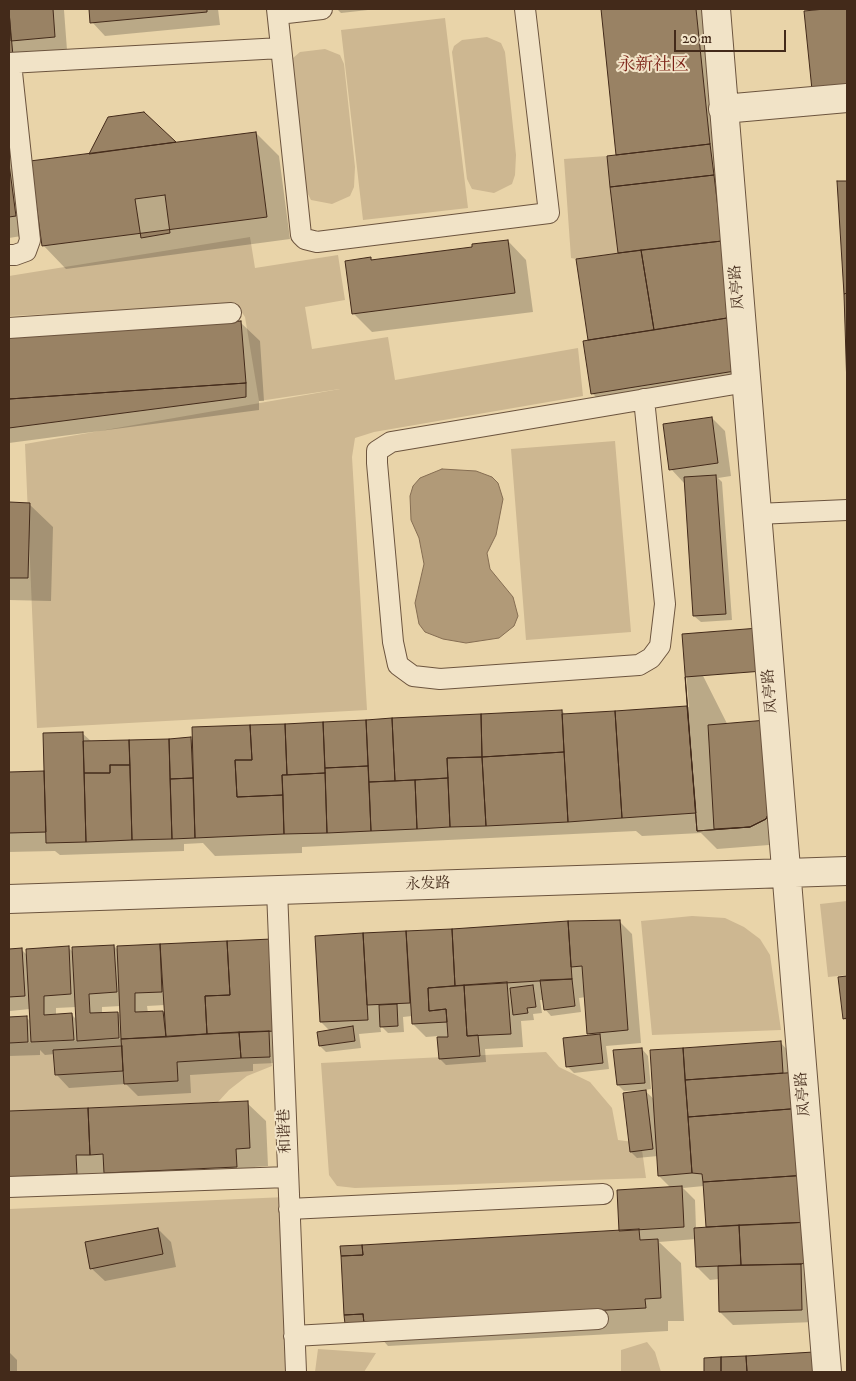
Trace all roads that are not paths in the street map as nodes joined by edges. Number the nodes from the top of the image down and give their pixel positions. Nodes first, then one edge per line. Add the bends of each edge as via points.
1 (322, 9) edge
2 (525, 9) edge
3 (716, 9) edge
4 (278, 11) edge
5 (282, 48) junction
6 (10, 63) edge
7 (847, 98) edge
8 (723, 109) junction
9 (9, 255) edge
10 (231, 313) dead end
11 (9, 328) edge
12 (746, 382) junction
13 (644, 399) junction
14 (847, 510) edge
15 (757, 514) junction
16 (847, 870) edge
17 (786, 872) junction
18 (277, 890) junction
19 (9, 899) edge
20 (288, 1177) junction
21 (9, 1187) edge
22 (603, 1194) dead end
23 (289, 1209) junction
24 (598, 1319) dead end
25 (294, 1336) junction
26 (296, 1372) edge
27 (827, 1372) edge

1 - 4 lane
2 - 5 lane via 549,213 317,242 305,239 299,223
3 - 8 street, 凤亭路
4 - 5 lane
5 - 6 lane
6 - 9 lane via 30,240 26,251
7 - 8 street
8 - 12 street, 凤亭路
10 - 11 lane
12 - 13 lane
12 - 15 street, 凤亭路
13 - 13 lane via 391,442 377,451 393,642 398,665 412,676 440,679 639,665 652,658 660,646 665,604
14 - 15 lane
15 - 17 street, 凤亭路
16 - 17 street, 永发路
17 - 18 street, 永发路
17 - 27 street, 凤亭路
18 - 19 street, 永发路
18 - 20 lane, 和谐巷
20 - 21 lane
20 - 23 lane, 和谐巷
22 - 23 lane
23 - 25 lane, 和谐巷
24 - 25 lane
25 - 26 lane, 和谐巷

